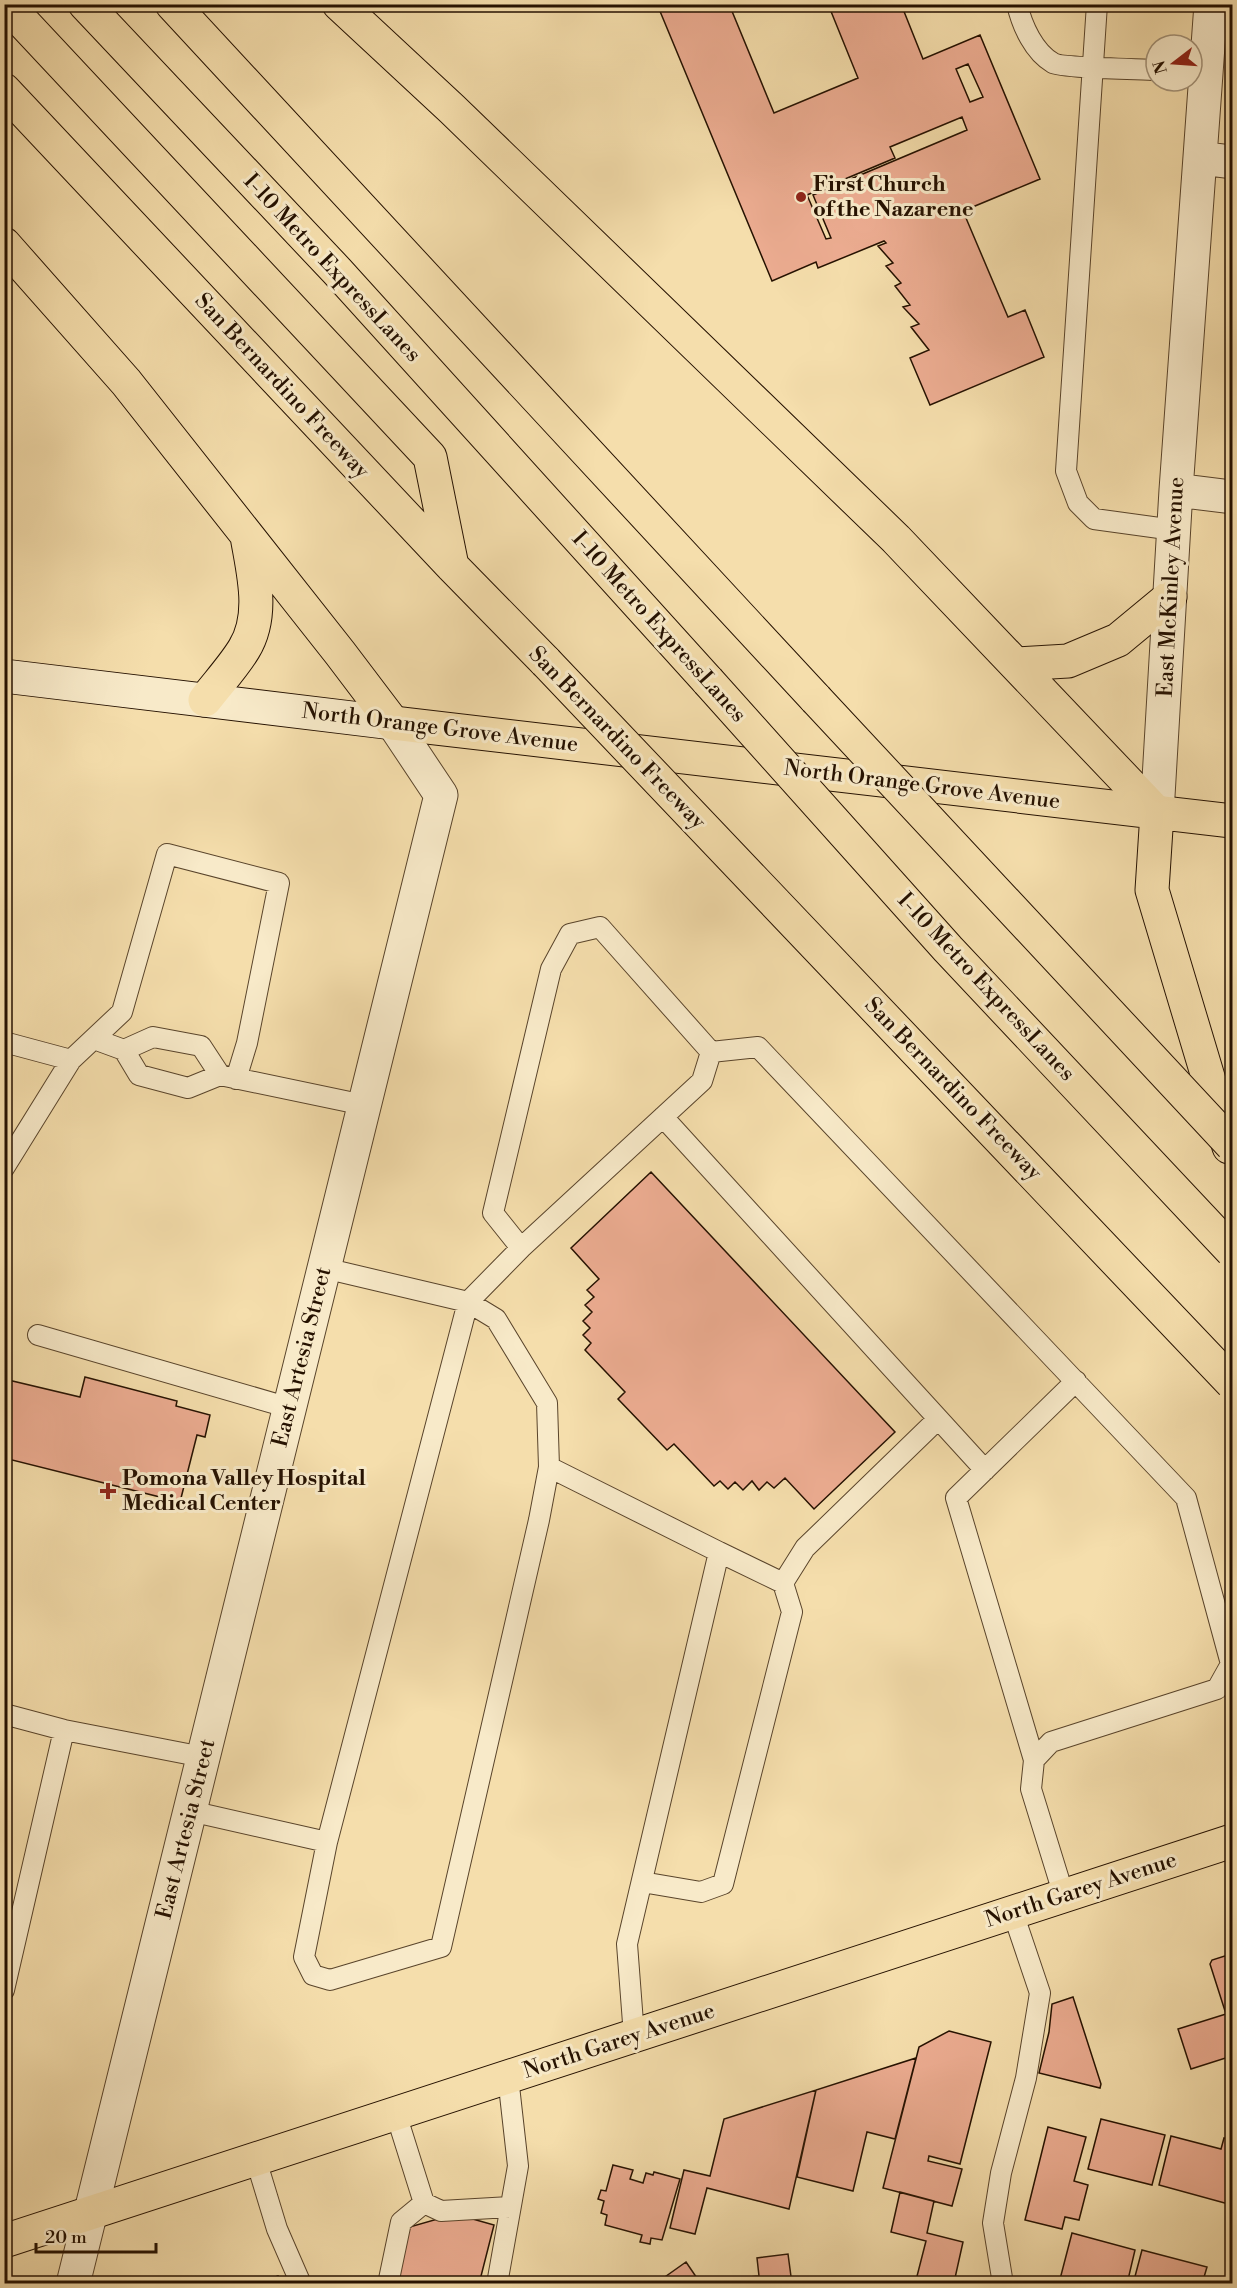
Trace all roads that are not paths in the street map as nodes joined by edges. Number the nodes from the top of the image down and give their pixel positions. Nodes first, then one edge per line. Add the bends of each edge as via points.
1 (6, 4) edge
2 (85, 4) edge
3 (172, 4) edge
4 (339, 4) edge
5 (1017, 4) edge
6 (1097, 4) edge
7 (1211, 4) edge
8 (1204, 44) edge
9 (1094, 66) junction
10 (1144, 69) edge
11 (4, 90) edge
12 (1199, 93) edge
13 (1200, 159) junction
14 (1233, 162) edge
15 (4, 244) edge
16 (1176, 490) junction
17 (1233, 497) edge
18 (1174, 530) junction
19 (247, 534) junction
20 (452, 566) junction
21 (1170, 597) junction
22 (1016, 664) junction
23 (4, 676) edge
24 (205, 700) junction
25 (393, 723) junction
26 (1157, 813) junction
27 (1233, 821) edge
28 (94, 1039) junction
29 (4, 1042) edge
30 (124, 1050) junction
31 (711, 1052) junction
32 (71, 1060) junction
33 (228, 1077) junction
34 (364, 1105) junction
35 (663, 1117) junction
36 (1233, 1144) edge
37 (1233, 1159) edge
38 (4, 1168) edge
39 (521, 1248) junction
40 (1233, 1251) edge
41 (324, 1268) junction
42 (468, 1302) junction
43 (38, 1335) dead end
44 (1076, 1381) junction
45 (1233, 1383) edge
46 (290, 1408) junction
47 (938, 1419) junction
48 (549, 1467) junction
49 (984, 1470) junction
50 (719, 1552) junction
51 (783, 1583) junction
52 (4, 1714) edge
53 (64, 1730) junction
54 (203, 1757) junction
55 (1034, 1760) junction
56 (190, 1812) junction
57 (1233, 1841) edge
58 (326, 1846) junction
59 (642, 1882) junction
60 (1064, 1896) junction
61 (1013, 1912) junction
62 (4, 1990) edge
63 (634, 2036) junction
64 (508, 2077) junction
65 (396, 2114) junction
66 (256, 2160) junction
67 (424, 2203) junction
68 (510, 2206) junction
69 (91, 2213) junction
70 (4, 2241) edge
71 (73, 2283) edge
72 (301, 2283) edge
73 (388, 2283) edge
74 (497, 2283) edge
75 (1003, 2283) edge

1 - 20 main road via 430,457
2 - 40 main road, I-10 Metro ExpressLanes, bridge via 337,271 948,949
3 - 36 main road, bridge
4 - 22 main road via 887,531
5 - 9 lane via 1037,51 1055,64
6 - 9 lane
7 - 8 street, East McKinley Avenue
9 - 10 lane
9 - 18 lane via 1066,471 1078,503 1094,519
11 - 20 main road, San Bernardino Freeway
12 - 13 street, East McKinley Avenue
13 - 14 street
13 - 16 street, East McKinley Avenue
15 - 19 main road via 126,382
16 - 17 street
16 - 18 street, East McKinley Avenue
18 - 21 street, East McKinley Avenue
19 - 24 main road via 256,597 254,624 245,647
19 - 25 main road
20 - 45 main road, San Bernardino Freeway, bridge
21 - 22 main road via 1118,640 1068,661
21 - 26 street, East McKinley Avenue
22 - 26 main road
23 - 24 street, North Orange Grove Avenue
24 - 25 street, North Orange Grove Avenue
25 - 26 main road, North Orange Grove Avenue
25 - 34 street, East Artesia Street via 441,795
26 - 27 main road, North Orange Grove Avenue
26 - 37 main road, East McKinley Avenue via 1152,891
28 - 30 lane
28 - 32 lane
28 - 33 lane via 122,1012 167,854 279,883 247,1043
29 - 32 lane
30 - 33 lane via 139,1075 188,1088
30 - 33 lane via 153,1037 201,1046
31 - 35 lane via 702,1081
31 - 39 lane via 600,927 570,934 551,969 493,1213
31 - 44 lane via 758,1047
32 - 38 lane
33 - 34 lane
34 - 41 street, East Artesia Street
35 - 39 lane
35 - 47 lane
39 - 42 lane
41 - 42 lane
41 - 46 street, East Artesia Street
42 - 48 lane via 496,1319 547,1404
42 - 58 lane
43 - 46 lane
44 - 49 lane
44 - 55 lane via 1186,1498 1231,1664 1217,1689 1051,1742
46 - 54 street, East Artesia Street
47 - 49 lane
47 - 51 lane via 805,1548
48 - 50 lane
48 - 58 lane via 441,1947 330,1980 313,1975 304,1957
49 - 55 lane via 956,1498
50 - 51 lane
50 - 59 lane
51 - 59 lane via 792,1612 723,1884 701,1892
52 - 53 lane
53 - 54 lane
53 - 62 lane
54 - 56 street, East Artesia Street
55 - 60 lane via 1031,1790
56 - 58 lane via 327,1842
56 - 69 street, East Artesia Street
57 - 60 main road, North Garey Avenue
59 - 63 lane via 627,1944
60 - 61 main road, North Garey Avenue
61 - 63 main road, North Garey Avenue
61 - 75 lane via 1040,1993 1026,2078 1001,2173 993,2223
63 - 64 main road, North Garey Avenue
64 - 65 main road, North Garey Avenue
64 - 68 lane via 518,2166
65 - 66 main road, North Garey Avenue
65 - 67 lane
66 - 69 main road, North Garey Avenue
66 - 72 lane via 277,2229
67 - 68 lane via 441,2211
67 - 73 lane via 401,2222
68 - 74 lane
69 - 70 main road, North Garey Avenue
69 - 71 street, East Artesia Street

